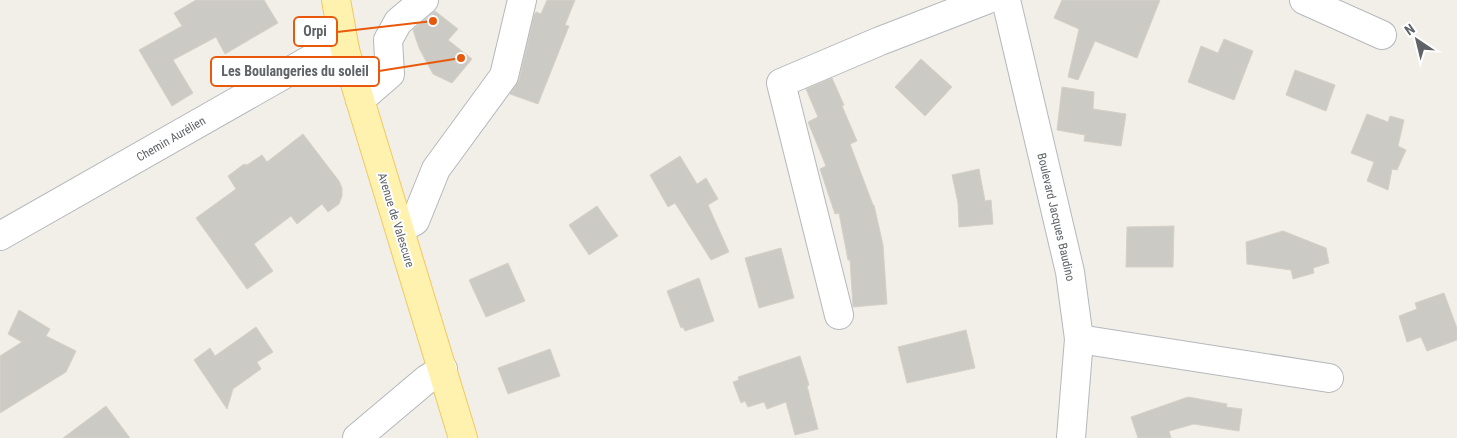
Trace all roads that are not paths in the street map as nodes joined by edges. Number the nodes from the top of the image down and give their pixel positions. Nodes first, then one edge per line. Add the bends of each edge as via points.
1 (336, 0) edge
2 (424, 0) edge
3 (522, 0) edge
4 (986, 0) edge
5 (1006, 0) edge
6 (1304, 0) edge
7 (1382, 35) dead end
8 (345, 50) junction
9 (360, 100) junction
10 (400, 229) junction
11 (0, 236) edge
12 (839, 315) dead end
13 (1079, 339) junction
14 (443, 369) junction
15 (1329, 378) dead end
16 (357, 438) edge
17 (463, 438) edge
18 (1071, 438) edge

1 - 8 main road, Avenue de Valescure
2 - 9 street via 398,22 388,40 390,74
3 - 10 street via 504,76 436,169 416,221
4 - 12 street via 780,83
5 - 13 street, Boulevard Jacques Baudino via 1070,272
6 - 7 street
8 - 9 main road, Avenue de Valescure
8 - 11 street, Chemin Aurélien via 313,58
9 - 10 main road, Avenue de Valescure
10 - 14 main road, Avenue de Valescure
13 - 15 street
13 - 18 street, Boulevard Jacques Baudino
14 - 16 street
14 - 17 main road, Avenue de Valescure

